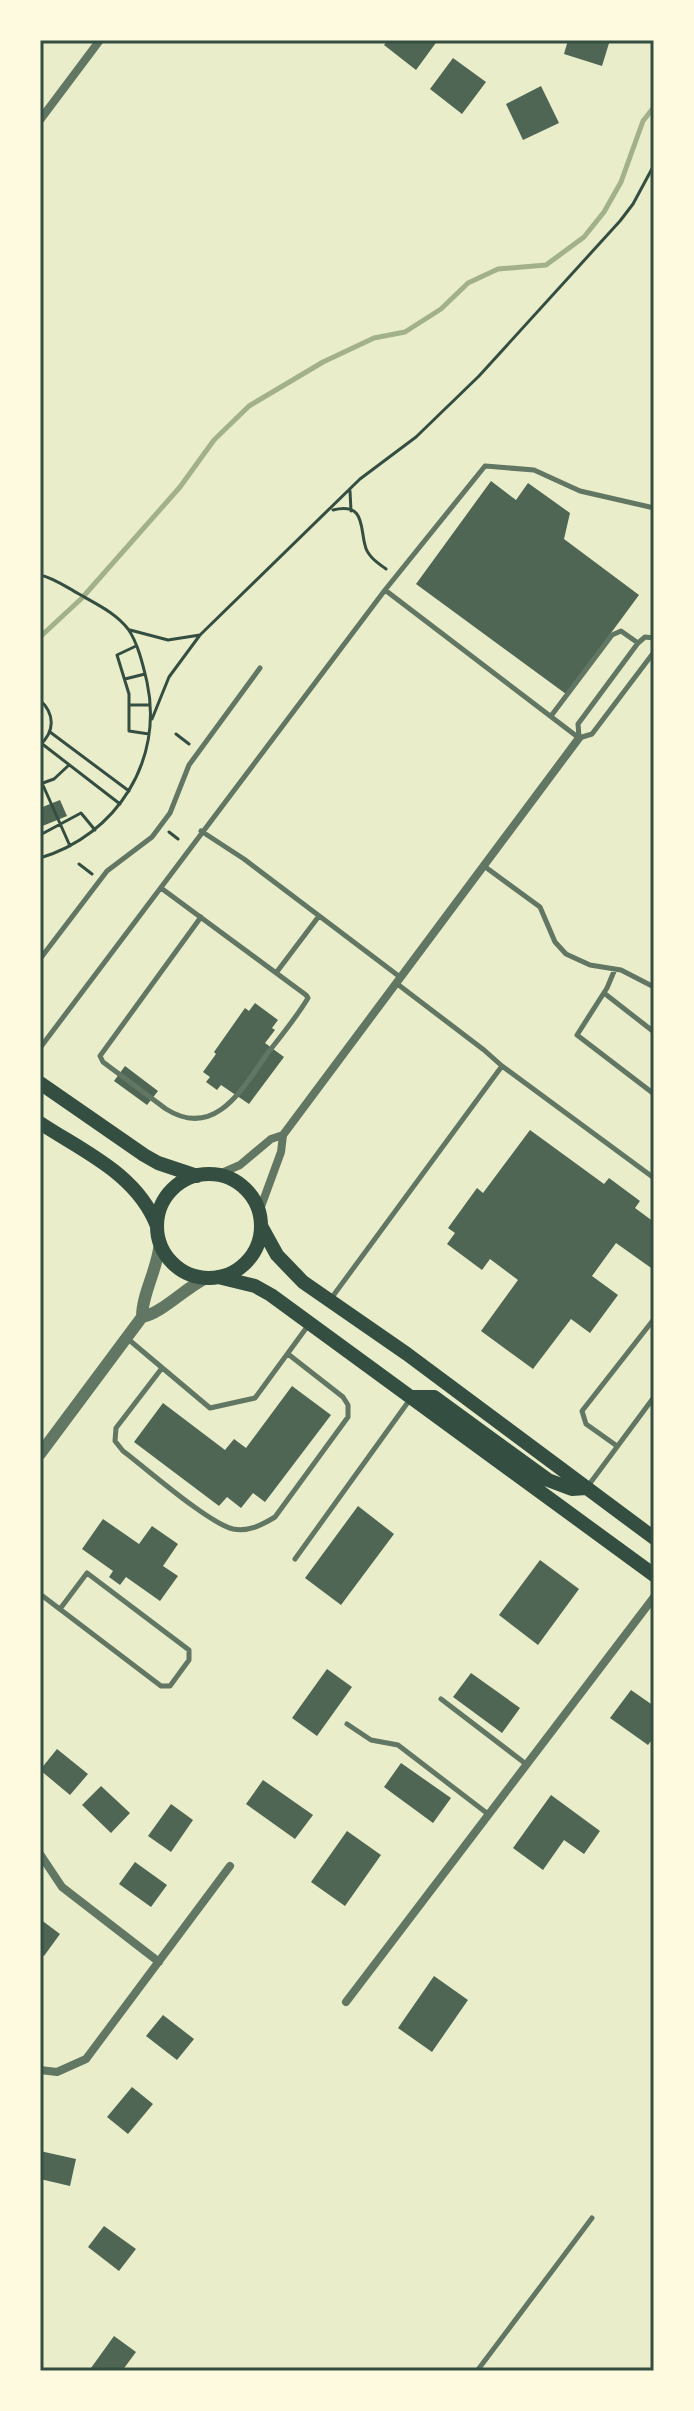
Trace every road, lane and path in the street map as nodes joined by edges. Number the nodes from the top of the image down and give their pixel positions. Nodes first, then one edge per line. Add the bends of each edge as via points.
1 (100, 40) edge
2 (40, 120) edge
3 (654, 165) edge
4 (350, 490) junction
5 (654, 508) edge
6 (329, 511) junction
7 (351, 511) junction
8 (386, 569) dead end
9 (40, 575) edge
10 (385, 590) junction
11 (129, 630) junction
12 (200, 635) junction
13 (654, 638) edge
14 (638, 643) junction
15 (136, 646) junction
16 (654, 652) edge
17 (260, 668) dead end
18 (145, 674) junction
19 (125, 679) junction
20 (40, 700) edge
21 (130, 705) junction
22 (151, 705) junction
23 (551, 716) junction
24 (152, 719) junction
25 (50, 732) junction
26 (149, 734) junction
27 (176, 734) dead end
28 (579, 738) junction
29 (41, 744) edge
30 (199, 751) junction
31 (69, 765) junction
32 (41, 783) edge
33 (129, 791) junction
34 (120, 804) junction
35 (59, 827) junction
36 (95, 830) junction
37 (201, 831) junction
38 (169, 832) dead end
39 (40, 835) edge
40 (178, 839) dead end
41 (70, 846) junction
42 (40, 856) edge
43 (79, 864) dead end
44 (483, 866) junction
45 (100, 881) junction
46 (161, 888) junction
47 (319, 916) junction
48 (201, 917) junction
49 (40, 959) edge
50 (615, 969) junction
51 (276, 973) junction
52 (398, 980) junction
53 (654, 987) edge
54 (604, 993) junction
55 (654, 1032) edge
56 (40, 1048) edge
57 (502, 1066) junction
58 (40, 1083) edge
59 (654, 1094) edge
60 (40, 1123) edge
61 (283, 1135) junction
62 (217, 1175) junction
63 (198, 1176) junction
64 (654, 1178) edge
65 (260, 1219) junction
66 (159, 1234) junction
67 (212, 1278) junction
68 (330, 1301) junction
69 (142, 1317) junction
70 (654, 1319) edge
71 (310, 1323) junction
72 (127, 1339) junction
73 (288, 1354) junction
74 (162, 1368) junction
75 (411, 1397) junction
76 (654, 1397) edge
77 (617, 1446) junction
78 (40, 1454) edge
79 (586, 1488) junction
80 (654, 1538) edge
81 (295, 1559) dead end
82 (654, 1575) edge
83 (40, 1594) edge
84 (654, 1597) edge
85 (60, 1609) junction
86 (441, 1699) dead end
87 (347, 1724) dead end
88 (527, 1764) junction
89 (489, 1814) junction
90 (40, 1854) edge
91 (230, 1866) dead end
92 (159, 1962) junction
93 (346, 2002) dead end
94 (40, 2070) edge
95 (592, 2218) dead end
96 (477, 2371) edge

1 - 2 street
3 - 4 path via 620,221 479,376
4 - 6 path
4 - 7 path
5 - 10 lane via 580,491 534,470 485,466
6 - 7 path
6 - 12 path
7 - 8 path via 364,527 368,552
9 - 11 path via 109,611
10 - 23 lane
10 - 37 lane
11 - 12 path via 168,640
11 - 15 path
12 - 24 path via 169,677
13 - 14 lane
14 - 23 lane via 621,631 612,635
14 - 28 lane via 578,724
15 - 18 path
15 - 19 path via 117,655
16 - 28 lane via 592,734
17 - 30 lane
18 - 19 path
18 - 22 path
19 - 21 path
20 - 25 path via 50,713
21 - 22 path
21 - 26 path via 129,731
22 - 24 path
23 - 28 lane
24 - 26 path
25 - 29 path
25 - 33 path
26 - 33 path
27 - 30 path
28 - 44 street
29 - 31 path
30 - 45 lane via 182,777 170,813 152,837
31 - 32 path
31 - 34 path
32 - 35 path
33 - 34 path
34 - 36 path
35 - 36 path via 81,813
35 - 39 path
35 - 41 path
36 - 41 path
37 - 46 lane
37 - 47 lane
38 - 40 path
41 - 42 path
43 - 45 path
44 - 50 lane via 540,907 566,954
44 - 52 street
45 - 49 lane
46 - 48 lane
46 - 56 lane
47 - 51 lane
47 - 52 lane
48 - 51 lane
48 - 51 lane via 102,1050 103,1062 177,1115 217,1113 233,1101 307,1000
50 - 53 lane
50 - 54 lane
52 - 57 lane
52 - 61 street
54 - 55 lane
54 - 59 lane via 577,1035
57 - 64 lane
57 - 68 lane
58 - 63 main road via 144,1155
60 - 66 main road via 139,1192
61 - 62 street
61 - 65 street
62 - 63 main road
62 - 65 main road via 246,1190
63 - 66 main road via 168,1195 159,1213
65 - 67 main road via 260,1238 251,1257 236,1271
65 - 68 main road via 277,1255
66 - 67 main road via 175,1265 191,1275
66 - 69 street via 159,1260
67 - 69 street
67 - 71 main road via 255,1286
68 - 79 main road
69 - 72 street
70 - 77 lane via 582,1411 586,1424
71 - 73 lane
71 - 75 main road
72 - 74 lane
72 - 78 street
73 - 74 lane via 255,1398 210,1408
73 - 74 lane via 343,1397 348,1417 275,1517 248,1529 213,1520 115,1441 116,1428
75 - 79 main road via 434,1397 548,1480
75 - 81 lane
75 - 82 main road
76 - 77 lane
77 - 79 lane
79 - 80 main road
83 - 85 lane
84 - 88 street
85 - 85 lane via 161,1686 170,1686 189,1660 189,1650 87,1573
86 - 88 lane
87 - 89 lane via 371,1740 398,1745
88 - 89 street
89 - 93 street
90 - 92 street via 62,1887
91 - 92 street
92 - 94 street via 86,2059 57,2072
95 - 96 lane

